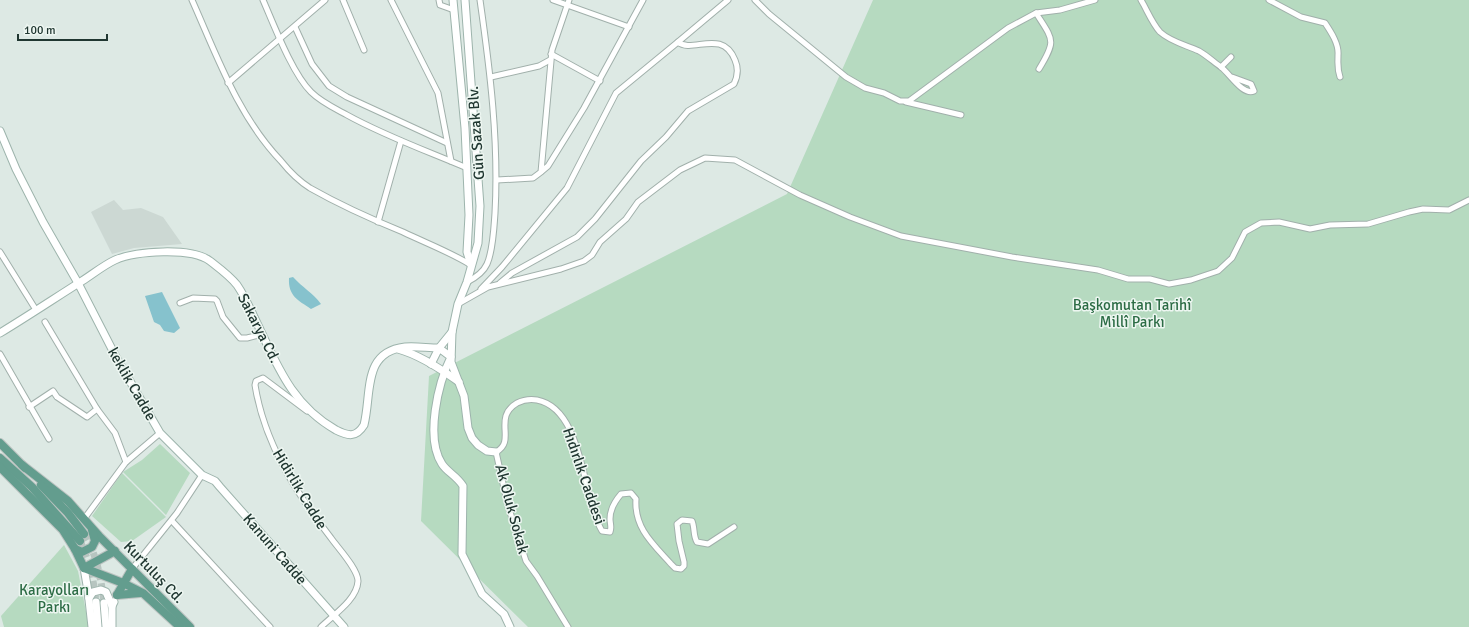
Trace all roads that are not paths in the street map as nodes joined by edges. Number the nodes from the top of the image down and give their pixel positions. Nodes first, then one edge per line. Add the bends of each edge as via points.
1 (192, 0) edge
2 (263, 0) edge
3 (325, 0) edge
4 (343, 0) edge
5 (391, 0) edge
6 (439, 0) edge
7 (453, 0) edge
8 (465, 0) edge
9 (480, 0) edge
10 (553, 0) edge
11 (643, 0) edge
12 (728, 0) edge
13 (755, 0) edge
14 (1095, 0) edge
15 (1141, 0) edge
16 (1269, 0) edge
17 (568, 2) edge
18 (454, 10) junction
19 (1036, 13) junction
20 (295, 27) junction
21 (629, 27) junction
22 (281, 40) junction
23 (678, 42) junction
24 (364, 50) dead end
25 (551, 57) junction
26 (1231, 57) dead end
27 (1222, 67) junction
28 (1039, 69) dead end
29 (491, 77) junction
30 (1232, 77) dead end
31 (1340, 77) dead end
32 (600, 81) junction
33 (228, 84) junction
34 (905, 102) junction
35 (962, 115) dead end
36 (0, 131) edge
37 (2, 140) edge
38 (401, 141) junction
39 (447, 143) junction
40 (451, 161) junction
41 (467, 168) junction
42 (541, 172) junction
43 (497, 180) junction
44 (1469, 200) edge
45 (378, 222) junction
46 (0, 252) edge
47 (471, 265) junction
48 (467, 282) junction
49 (78, 283) junction
50 (500, 283) junction
51 (478, 292) junction
52 (180, 303) dead end
53 (458, 304) junction
54 (36, 310) junction
55 (45, 322) dead end
56 (452, 332) junction
57 (0, 333) edge
58 (263, 334) junction
59 (439, 348) junction
60 (396, 349) junction
61 (0, 354) edge
62 (451, 356) junction
63 (431, 364) junction
64 (444, 371) junction
65 (460, 382) junction
66 (29, 407) junction
67 (97, 409) junction
68 (316, 418) junction
69 (160, 433) junction
70 (49, 439) dead end
71 (0, 443) edge
72 (496, 452) junction
73 (0, 458) edge
74 (126, 462) junction
75 (22, 465) junction
76 (0, 467) edge
77 (202, 474) junction
78 (84, 519) junction
79 (172, 521) junction
80 (92, 527) junction
81 (734, 527) dead end
82 (75, 549) junction
83 (115, 551) junction
84 (84, 568) junction
85 (132, 569) junction
86 (123, 583) junction
87 (143, 593) junction
88 (117, 595) junction
89 (89, 598) junction
90 (96, 602) tunnel mouth
91 (104, 603) tunnel mouth
92 (112, 606) junction
93 (333, 615) junction
94 (92, 627) edge
95 (98, 627) edge
96 (106, 627) edge
97 (112, 627) edge
98 (180, 627) edge
99 (190, 627) edge
100 (270, 627) edge
101 (320, 627) edge
102 (344, 627) edge
103 (510, 627) edge
104 (568, 627) edge

1 - 33 street
2 - 22 street
3 - 20 street
4 - 24 street
5 - 39 street via 438,93
6 - 18 street via 440,5
7 - 18 main road, Gün Sazak Blv.
8 - 47 main road, Gün Sazak Blv. via 480,206 478,243
9 - 29 street
10 - 17 street
11 - 21 street
12 - 23 street
13 - 34 street via 846,77 864,88
14 - 19 street via 1060,10
15 - 27 street via 1165,36 1198,51
16 - 31 street via 1301,17 1325,23 1337,44 1337,69
17 - 21 street
17 - 25 street
18 - 41 main road, Gün Sazak Blv.
19 - 28 street via 1051,36 1052,45
19 - 34 street via 1008,28
20 - 22 street
20 - 39 street via 312,64 329,86 347,97
21 - 32 street
22 - 33 street
22 - 38 street via 302,80 323,103
23 - 50 street via 686,45 724,46 733,54 736,62 734,84 688,111 577,236 512,273
23 - 51 street via 616,93 567,188
25 - 29 street via 539,66
25 - 32 street
25 - 42 street
26 - 27 street
27 - 30 street
29 - 43 street
32 - 42 street via 548,166
33 - 45 street via 269,149 290,172 308,187
34 - 35 street
36 - 37 main road, keklik Cadde
37 - 49 main road, keklik Cadde via 43,222
38 - 40 street
38 - 45 street
39 - 40 street
40 - 41 street
41 - 47 main road, Gün Sazak Blv. via 467,252
42 - 43 street via 533,178
43 - 48 street via 494,227 487,263
44 - 50 street via 1449,210 1416,211 1368,224 1330,225 1310,229 1279,222 1261,223 1245,232 1232,258 1218,271 1169,284 1128,279 1098,270 901,236 800,195 735,160 705,158 680,170 638,202 584,261
45 - 47 street
46 - 54 street
47 - 48 main road, Gün Sazak Blv.
48 - 53 main road, Gün Sazak Blv.
49 - 54 main road, Sakarya Cd.
49 - 58 main road, Sakarya Cd. via 116,259 163,252 195,254 208,260 237,285
49 - 69 main road, keklik Cadde via 116,357
50 - 51 street
51 - 53 street
52 - 58 street via 194,298 215,299 223,317 240,338
53 - 56 main road, Gün Sazak Blv.
54 - 57 main road, Sakarya Cd.
55 - 67 street
56 - 59 main road
56 - 62 main road, Gün Sazak Blv.
58 - 68 main road, Sakarya Cd. via 289,386
59 - 60 main road, Sakarya Cd.
59 - 62 main road
59 - 63 main road
60 - 63 main road
60 - 68 main road, Sakarya Cd. via 380,356 376,363 372,374 367,414 359,432 352,435 343,434
61 - 66 street
62 - 64 main road
62 - 65 main road
63 - 64 main road
64 - 65 main road
64 - 103 main road via 433,435 442,465 463,486 462,554 482,594 504,614
65 - 72 main road via 472,438 487,451
66 - 67 street via 53,391 57,397 87,417
66 - 70 street
67 - 74 street via 114,433
68 - 93 street, Hidirlik Cadde via 264,378 256,381 262,419 279,459 315,518 356,572 357,588 351,599
69 - 74 street
69 - 77 main road, keklik Cadde
71 - 75 main road
72 - 81 street, Hıdırlık Caddesi via 505,444 505,414 510,408 532,399 543,401 554,406 569,427 581,460 595,520 602,531 610,532 612,528 611,512 619,497 626,492 631,493 636,499 635,511 642,530 675,568 681,569 684,566 677,524 682,520 692,521 697,542 708,544
72 - 104 street, Ak Oluk Sokak via 508,506 526,561
73 - 75 main road via 82,537 68,513
74 - 78 street
75 - 78 main road, Kurtuluş Cd. via 68,501
76 - 82 main road via 63,530
77 - 79 street via 198,484
77 - 93 main road, Kanuni Cadde via 215,481
78 - 80 main road, Kurtuluş Cd.
79 - 85 street
79 - 100 street
80 - 82 main road via 92,547 82,552
80 - 83 main road, Kurtuluş Cd.
82 - 84 main road
83 - 84 main road
83 - 85 main road, Kurtuluş Cd.
84 - 86 main road, Kurtuluş Cd.
84 - 89 main road
85 - 86 main road
85 - 99 main road, Kurtuluş Cd.
86 - 87 main road, Kurtuluş Cd.
86 - 88 main road
87 - 88 main road
87 - 98 main road, Kurtuluş Cd.
88 - 92 main road
89 - 92 main road via 93,592 101,590 106,592
89 - 94 main road
90 - 95 main road
91 - 96 main road
92 - 97 main road
93 - 101 street, Hidirlik Cadde
93 - 102 main road, Kanuni Cadde

